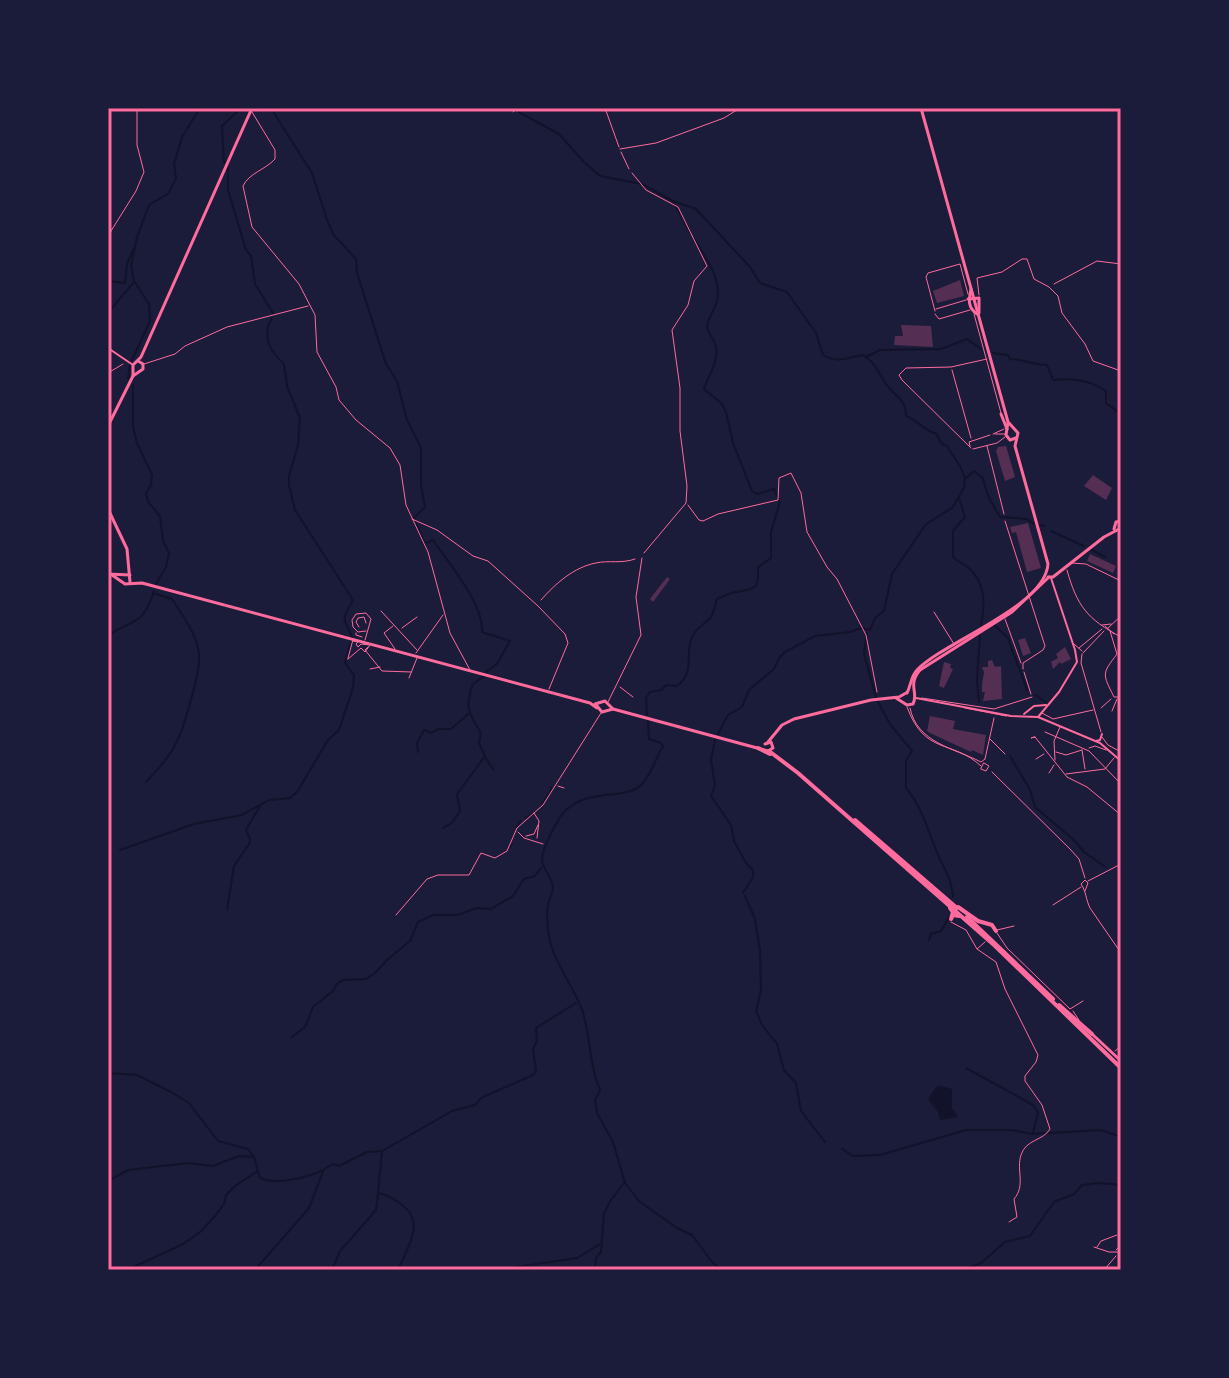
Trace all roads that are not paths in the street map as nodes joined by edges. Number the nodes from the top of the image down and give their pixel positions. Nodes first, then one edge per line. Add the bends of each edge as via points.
1 (137, 108) edge
2 (517, 108) edge
3 (605, 108) edge
4 (740, 108) edge
5 (921, 108) edge
6 (251, 109) edge
7 (513, 112) dead end
8 (620, 149) junction
9 (629, 169) road end
10 (108, 242) edge
11 (972, 290) junction
12 (975, 303) junction
13 (310, 305) junction
14 (933, 305) junction
15 (938, 308) junction
16 (935, 311) junction
17 (979, 317) junction
18 (108, 348) edge
19 (987, 359) junction
20 (137, 364) junction
21 (951, 367) junction
22 (1121, 371) edge
23 (1001, 414) junction
24 (1008, 422) junction
25 (108, 426) edge
26 (1014, 428) junction
27 (969, 431) junction
28 (993, 434) junction
29 (998, 435) junction
30 (1009, 435) junction
31 (960, 437) junction
32 (971, 440) junction
33 (964, 441) junction
34 (999, 441) junction
35 (987, 446) junction
36 (971, 448) junction
37 (108, 509) edge
38 (1004, 514) dead end
39 (411, 519) junction
40 (1005, 521) dead end
41 (1121, 521) edge
42 (1118, 527) edge
43 (1082, 553) junction
44 (642, 558) road end
45 (1072, 563) junction
46 (129, 564) junction
47 (1064, 567) junction
48 (110, 574) edge
49 (123, 574) junction
50 (1050, 575) junction
51 (131, 578) junction
52 (121, 581) junction
53 (1121, 581) edge
54 (1029, 594) junction
55 (381, 611) dead end
56 (934, 612) dead end
57 (445, 613) junction
58 (1004, 616) junction
59 (1121, 616) edge
60 (417, 617) dead end
61 (366, 623) dead end
62 (395, 625) junction
63 (359, 627) dead end
64 (1107, 627) junction
65 (356, 630) junction
66 (400, 630) junction
67 (365, 631) junction
68 (974, 634) junction
69 (1114, 634) junction
70 (1121, 637) edge
71 (366, 642) junction
72 (1073, 644) junction
73 (1088, 644) junction
74 (955, 645) junction
75 (1079, 648) junction
76 (365, 651) junction
77 (396, 651) junction
78 (416, 654) junction
79 (1082, 654) junction
80 (1019, 659) junction
81 (1025, 663) junction
82 (380, 667) junction
83 (370, 669) dead end
84 (1023, 669) junction
85 (470, 671) junction
86 (411, 672) junction
87 (409, 678) dead end
88 (618, 685) junction
89 (549, 692) junction
90 (906, 694) junction
91 (633, 697) dead end
92 (1032, 697) junction
93 (1115, 697) junction
94 (1121, 697) edge
95 (896, 698) junction
96 (911, 700) junction
97 (602, 705) junction
98 (1047, 705) junction
99 (1039, 706) junction
100 (965, 708) junction
101 (1032, 708) junction
102 (1101, 708) dead end
103 (613, 709) junction
104 (1112, 711) dead end
105 (605, 712) junction
106 (1042, 712) junction
107 (1095, 712) junction
108 (994, 715) junction
109 (1023, 715) junction
110 (1033, 715) junction
111 (597, 716) junction
112 (1016, 716) junction
113 (1038, 717) junction
114 (1055, 719) junction
115 (1057, 726) junction
116 (1045, 732) dead end
117 (1102, 734) junction
118 (1035, 737) dead end
119 (1056, 737) junction
120 (724, 739) junction
121 (1094, 741) junction
122 (992, 744) junction
123 (769, 746) junction
124 (758, 748) junction
125 (1084, 749) junction
126 (1109, 750) junction
127 (1046, 752) junction
128 (1056, 752) junction
129 (1120, 752) edge
130 (1005, 754) dead end
131 (1115, 756) junction
132 (776, 757) junction
133 (1036, 759) dead end
134 (1121, 761) edge
135 (983, 763) junction
136 (1055, 763) junction
137 (1105, 769) junction
138 (1085, 771) junction
139 (992, 772) dead end
140 (1049, 773) dead end
141 (1066, 774) junction
142 (1121, 784) edge
143 (555, 786) junction
144 (564, 788) dead end
145 (534, 813) junction
146 (1121, 815) edge
147 (539, 823) junction
148 (523, 829) dead end
149 (515, 831) junction
150 (521, 835) junction
151 (536, 840) junction
152 (511, 843) junction
153 (543, 844) dead end
154 (1121, 864) edge
155 (1085, 883) junction
156 (937, 891) junction
157 (942, 900) junction
158 (1053, 905) dead end
159 (396, 915) dead end
160 (951, 919) junction
161 (1014, 926) dead end
162 (994, 932) junction
163 (977, 949) junction
164 (1121, 953) edge
165 (1006, 957) junction
166 (1083, 1001) dead end
167 (1059, 1005) junction
168 (1075, 1009) junction
169 (1092, 1034) junction
170 (1121, 1046) edge
171 (1113, 1053) junction
172 (1121, 1066) edge
173 (1009, 1222) dead end
174 (1119, 1236) edge
175 (1121, 1245) edge
176 (1121, 1252) edge
177 (1116, 1253) junction
178 (1104, 1270) edge

1 - 10 street via 137,145 144,172
2 - 7 street
3 - 8 street
4 - 8 street via 656,143
5 - 11 main road
6 - 13 street via 275,150 275,159 243,186 252,227
6 - 20 main road
8 - 9 street
11 - 12 main road
11 - 12 main road
12 - 14 street via 960,264 927,274
12 - 15 street
12 - 16 street via 939,319
12 - 17 main road
12 - 17 main road
12 - 19 street
12 - 22 street via 977,278 1002,272 1024,258 1034,279 1058,296 1062,313 1093,361
13 - 20 street via 238,323 175,354
13 - 39 street via 317,352 339,400 390,448 400,465
14 - 15 street
14 - 16 street
15 - 16 street
17 - 24 main road
18 - 20 street
19 - 21 street
19 - 23 street
20 - 25 main road
21 - 27 street
21 - 31 street via 906,368 899,377
23 - 28 street via 1004,429
23 - 30 main road
24 - 26 main road
24 - 30 main road
26 - 30 main road
26 - 30 main road via 1018,433
27 - 31 street
27 - 32 street
28 - 29 street
28 - 32 street
29 - 30 street
29 - 34 street
30 - 34 street
30 - 50 main road
31 - 33 street
32 - 33 street
32 - 36 street
33 - 36 street
34 - 35 street
35 - 36 street
35 - 38 street
37 - 46 main road
39 - 57 street via 428,552
39 - 89 street via 486,559 568,639
40 - 54 street
41 - 42 main road
42 - 43 main road
42 - 50 main road
43 - 45 street
43 - 47 main road
44 - 88 street via 636,597 641,635
45 - 47 street
45 - 53 street
46 - 49 main road
46 - 51 main road
47 - 50 main road
47 - 64 street via 1082,608
48 - 49 main road
48 - 52 main road
49 - 51 main road
49 - 52 main road
50 - 54 main road
50 - 72 street
51 - 52 main road via 125,584
51 - 71 main road
54 - 58 main road
54 - 81 street via 1045,647
55 - 62 street
56 - 74 street
57 - 78 street
57 - 85 street
58 - 68 main road
58 - 80 street
59 - 64 street
60 - 66 street
61 - 63 street via 360,617
62 - 66 street
62 - 77 street via 384,633
64 - 69 street
64 - 69 street
64 - 73 street
64 - 73 street
65 - 67 street
65 - 67 street via 352,620 362,612 371,621
65 - 71 street
66 - 78 street
67 - 71 street
68 - 74 main road
68 - 96 main road via 920,670
69 - 70 street
69 - 93 street via 1117,654 1104,672
71 - 76 street
71 - 76 street via 358,647 353,641 348,659 361,648
71 - 77 main road
72 - 75 street
72 - 98 street via 1076,667
73 - 75 street
73 - 79 street
74 - 90 main road via 918,669
75 - 79 street
76 - 82 street
77 - 78 main road
78 - 85 main road
78 - 86 street
79 - 107 street
80 - 81 street
80 - 84 street
81 - 84 street
82 - 83 street
82 - 86 street
84 - 92 street
85 - 89 main road
86 - 87 street
88 - 91 street
88 - 97 street
89 - 97 main road
90 - 95 main road
90 - 96 main road
90 - 96 main road
92 - 96 street via 994,709
92 - 99 street
92 - 101 street
93 - 94 street
93 - 102 street
93 - 104 street
95 - 96 main road
95 - 123 main road via 783,724
96 - 100 street
96 - 135 street via 915,723 926,737
97 - 103 main road
97 - 105 main road
97 - 105 main road
97 - 111 street
98 - 99 street
98 - 106 street
99 - 101 street
99 - 106 street
100 - 108 street
100 - 112 street
101 - 109 street
101 - 110 street
103 - 105 main road
103 - 120 main road
105 - 111 street
106 - 113 street
106 - 114 street
107 - 114 street
107 - 117 street
108 - 112 street
108 - 122 street
109 - 110 street
109 - 112 street
110 - 113 street
111 - 143 street
113 - 115 street
114 - 115 street
115 - 119 street
115 - 121 street
116 - 119 street
117 - 121 street
117 - 129 street
118 - 127 street
119 - 125 street
119 - 128 street
120 - 123 main road
120 - 124 main road
121 - 126 street
122 - 130 street
122 - 135 street
123 - 124 main road
123 - 132 highway
123 - 156 highway
124 - 132 highway
125 - 126 street
125 - 128 street via 1066,755
125 - 137 street
125 - 138 street
126 - 131 street
127 - 133 street
127 - 136 street
128 - 136 street
129 - 131 street
131 - 134 street
131 - 137 street
132 - 157 highway
135 - 135 street via 985,771 988,770 988,765
136 - 140 street
136 - 141 street
137 - 138 street
137 - 142 street
138 - 141 street
139 - 155 street via 1075,854
141 - 146 street
143 - 144 street
143 - 145 street
145 - 147 street
145 - 149 street
147 - 150 street via 534,834
147 - 151 street
148 - 150 street
149 - 150 street
149 - 152 street
150 - 151 street
150 - 152 street
151 - 153 street
152 - 159 street via 499,856 481,853 469,875 427,879
154 - 155 street
155 - 158 street
155 - 164 street via 1090,908
156 - 162 highway via 973,918 993,925
156 - 167 highway
157 - 160 highway via 952,911
157 - 165 highway
160 - 163 street via 966,930
160 - 165 highway via 958,915
161 - 162 street
162 - 163 street
162 - 168 street
163 - 173 street via 996,962 1038,1055 1025,1081 1050,1129 1026,1145 1021,1156 1021,1185 1014,1199 1017,1217
165 - 172 highway
166 - 168 street
167 - 169 highway
167 - 172 highway
168 - 169 street
169 - 171 main road
170 - 171 street
171 - 172 main road
174 - 177 street via 1096,1247
175 - 177 street
176 - 177 street
177 - 178 street

